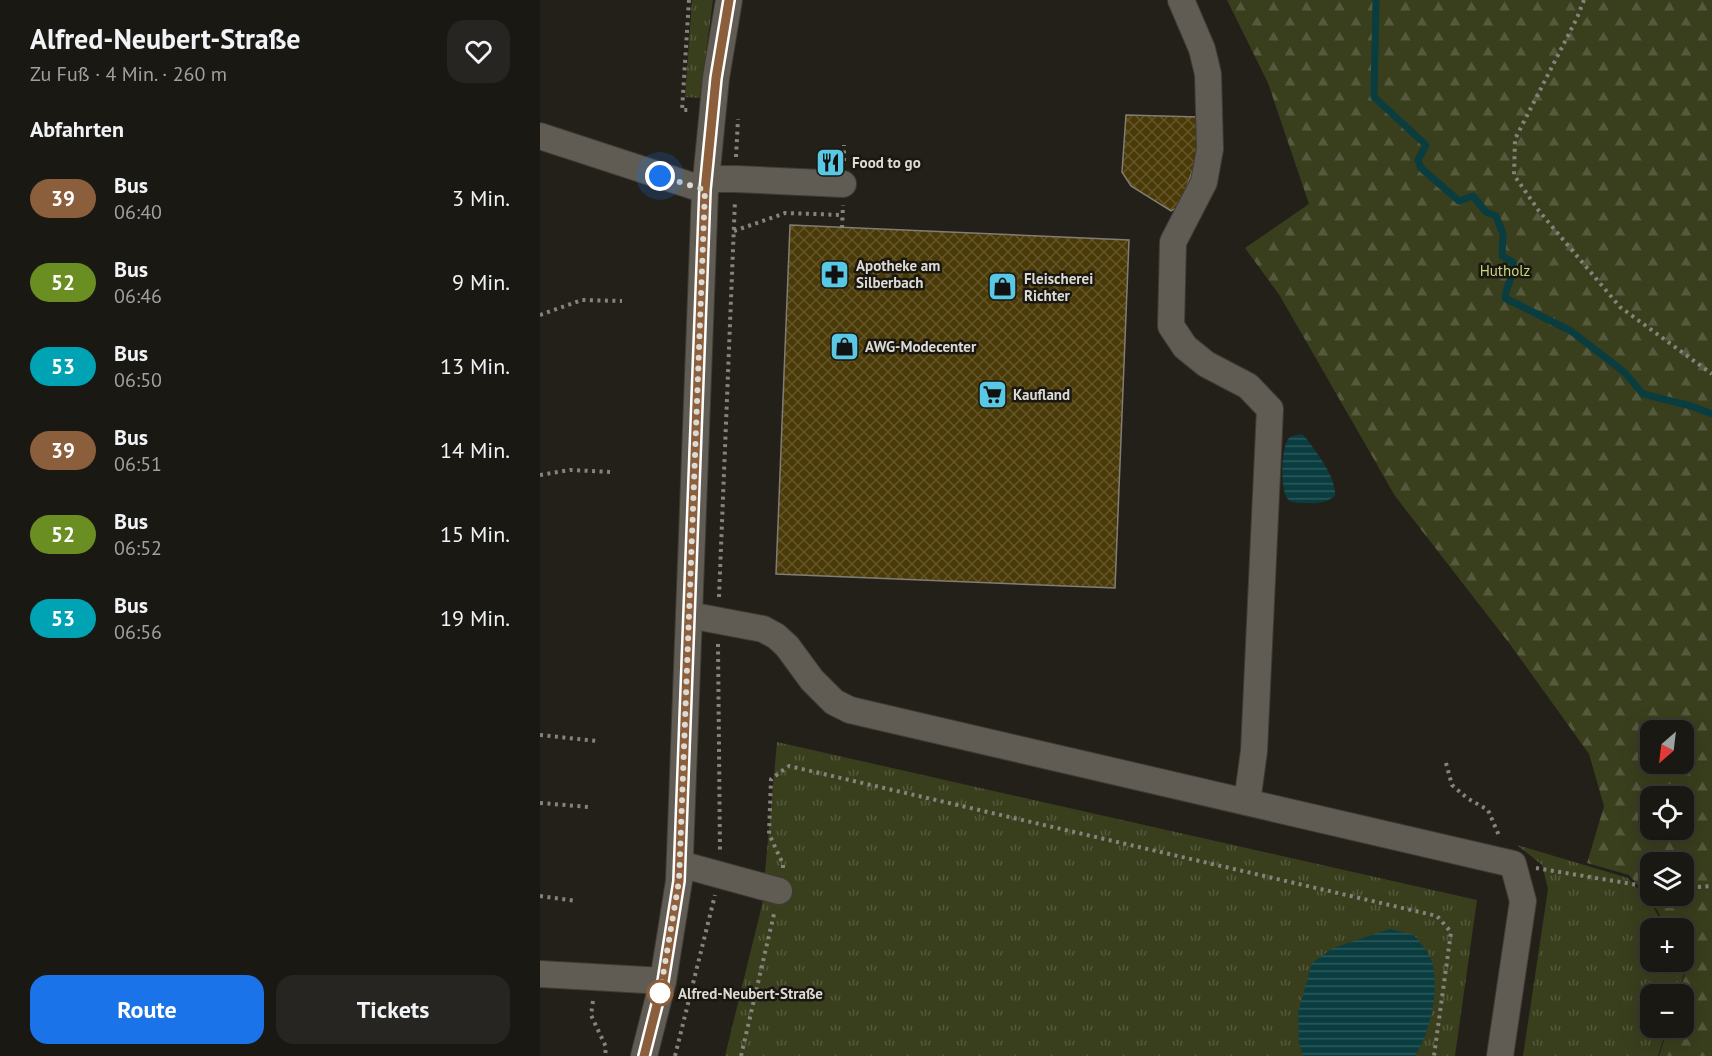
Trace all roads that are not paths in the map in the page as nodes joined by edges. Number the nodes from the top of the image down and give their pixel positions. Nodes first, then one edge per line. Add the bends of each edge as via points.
1 (729, 0) edge
2 (1181, 0) edge
3 (540, 136) edge
4 (843, 184) dead end
5 (705, 185) junction
6 (689, 615) junction
7 (1247, 802) junction
8 (680, 864) junction
9 (779, 891) road end
10 (540, 974) edge
11 (663, 981) junction
12 (644, 1056) edge
13 (1500, 1056) edge

1 - 5 street
2 - 7 street via 1208,74 1210,149 1204,182 1173,242 1171,326 1192,353 1248,386 1270,409 1254,751
3 - 5 street
4 - 5 street via 736,179
5 - 6 street
6 - 7 street via 763,628 787,646 834,702 850,710
6 - 8 street
7 - 13 street via 1512,864 1523,901
8 - 9 street
8 - 11 street
10 - 11 street
11 - 12 street

